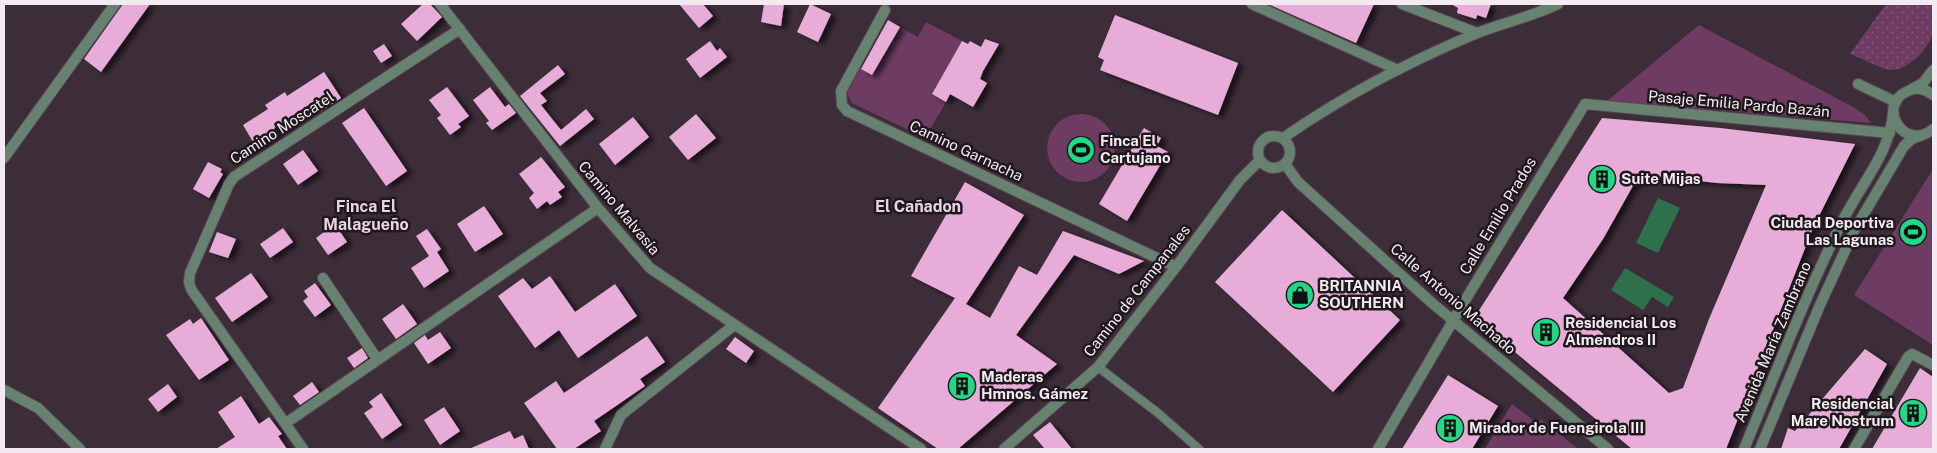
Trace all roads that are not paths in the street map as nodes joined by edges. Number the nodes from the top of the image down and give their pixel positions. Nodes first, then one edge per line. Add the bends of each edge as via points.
1 (115, 4) edge
2 (440, 4) edge
3 (1252, 4) edge
4 (1402, 4) edge
5 (1558, 4) edge
6 (885, 10) dead end
7 (460, 29) junction
8 (1477, 33) junction
9 (1398, 70) junction
10 (1933, 70) edge
11 (1858, 84) dead end
12 (1911, 89) junction
13 (1933, 95) edge
14 (1896, 102) junction
15 (1585, 104) joint
16 (1893, 112) junction
17 (1929, 132) edge
18 (1890, 133) junction
19 (1282, 138) junction
20 (4, 158) edge
21 (1260, 160) junction
22 (1285, 164) junction
23 (598, 208) junction
24 (1176, 267) junction
25 (323, 278) dead end
26 (1453, 320) junction
27 (733, 326) junction
28 (376, 359) junction
29 (1933, 364) edge
30 (1098, 367) junction
31 (4, 390) edge
32 (286, 423) junction
33 (80, 449) edge
34 (303, 449) edge
35 (604, 449) edge
36 (921, 449) edge
37 (1004, 449) edge
38 (1199, 449) edge
39 (1378, 449) edge
40 (1608, 449) edge
41 (1744, 449) edge
42 (1760, 449) edge
43 (1854, 449) edge

1 - 20 street
2 - 7 street, Camino Malvasía
3 - 9 street
4 - 8 street
5 - 8 street
6 - 24 street, Camino Garnacha via 841,91 842,105 847,111
7 - 23 street, Camino Malvasía
7 - 32 street, Camino Moscatel via 234,177 217,211 188,282
8 - 9 street
9 - 19 street
10 - 12 street via 1923,83
11 - 14 street
12 - 13 street via 1919,88
12 - 14 street
14 - 16 street, Avenida María Zambrano
15 - 18 street, Pasaje Emilia Pardo Bazán
15 - 26 street, Calle Emilio Prados
16 - 17 street via 1894,120 1904,132 1918,136
16 - 18 street, Avenida María Zambrano
17 - 42 street, Avenida María Zambrano via 1904,146 1856,229 1820,305
18 - 41 street, Avenida María Zambrano via 1838,229
19 - 21 street via 1272,136 1262,140 1258,150
19 - 22 street via 1290,149
21 - 22 street via 1274,168
21 - 24 street, Camino de Campanales via 1240,180
22 - 26 street, Calle Antonio Machado via 1298,182
23 - 27 street, Camino Malvasía via 650,268
23 - 28 street
24 - 30 street, Camino de Campanales
25 - 28 street
26 - 39 street, Calle Emilio Prados
26 - 40 street, Calle Antonio Machado
27 - 35 street via 622,415
27 - 36 street, Camino Malvasía
28 - 32 street
29 - 43 street via 1912,354 1908,356
30 - 37 street, Camino de Campanales
30 - 38 lane
31 - 33 street via 38,408
32 - 34 street, Camino Moscatel

